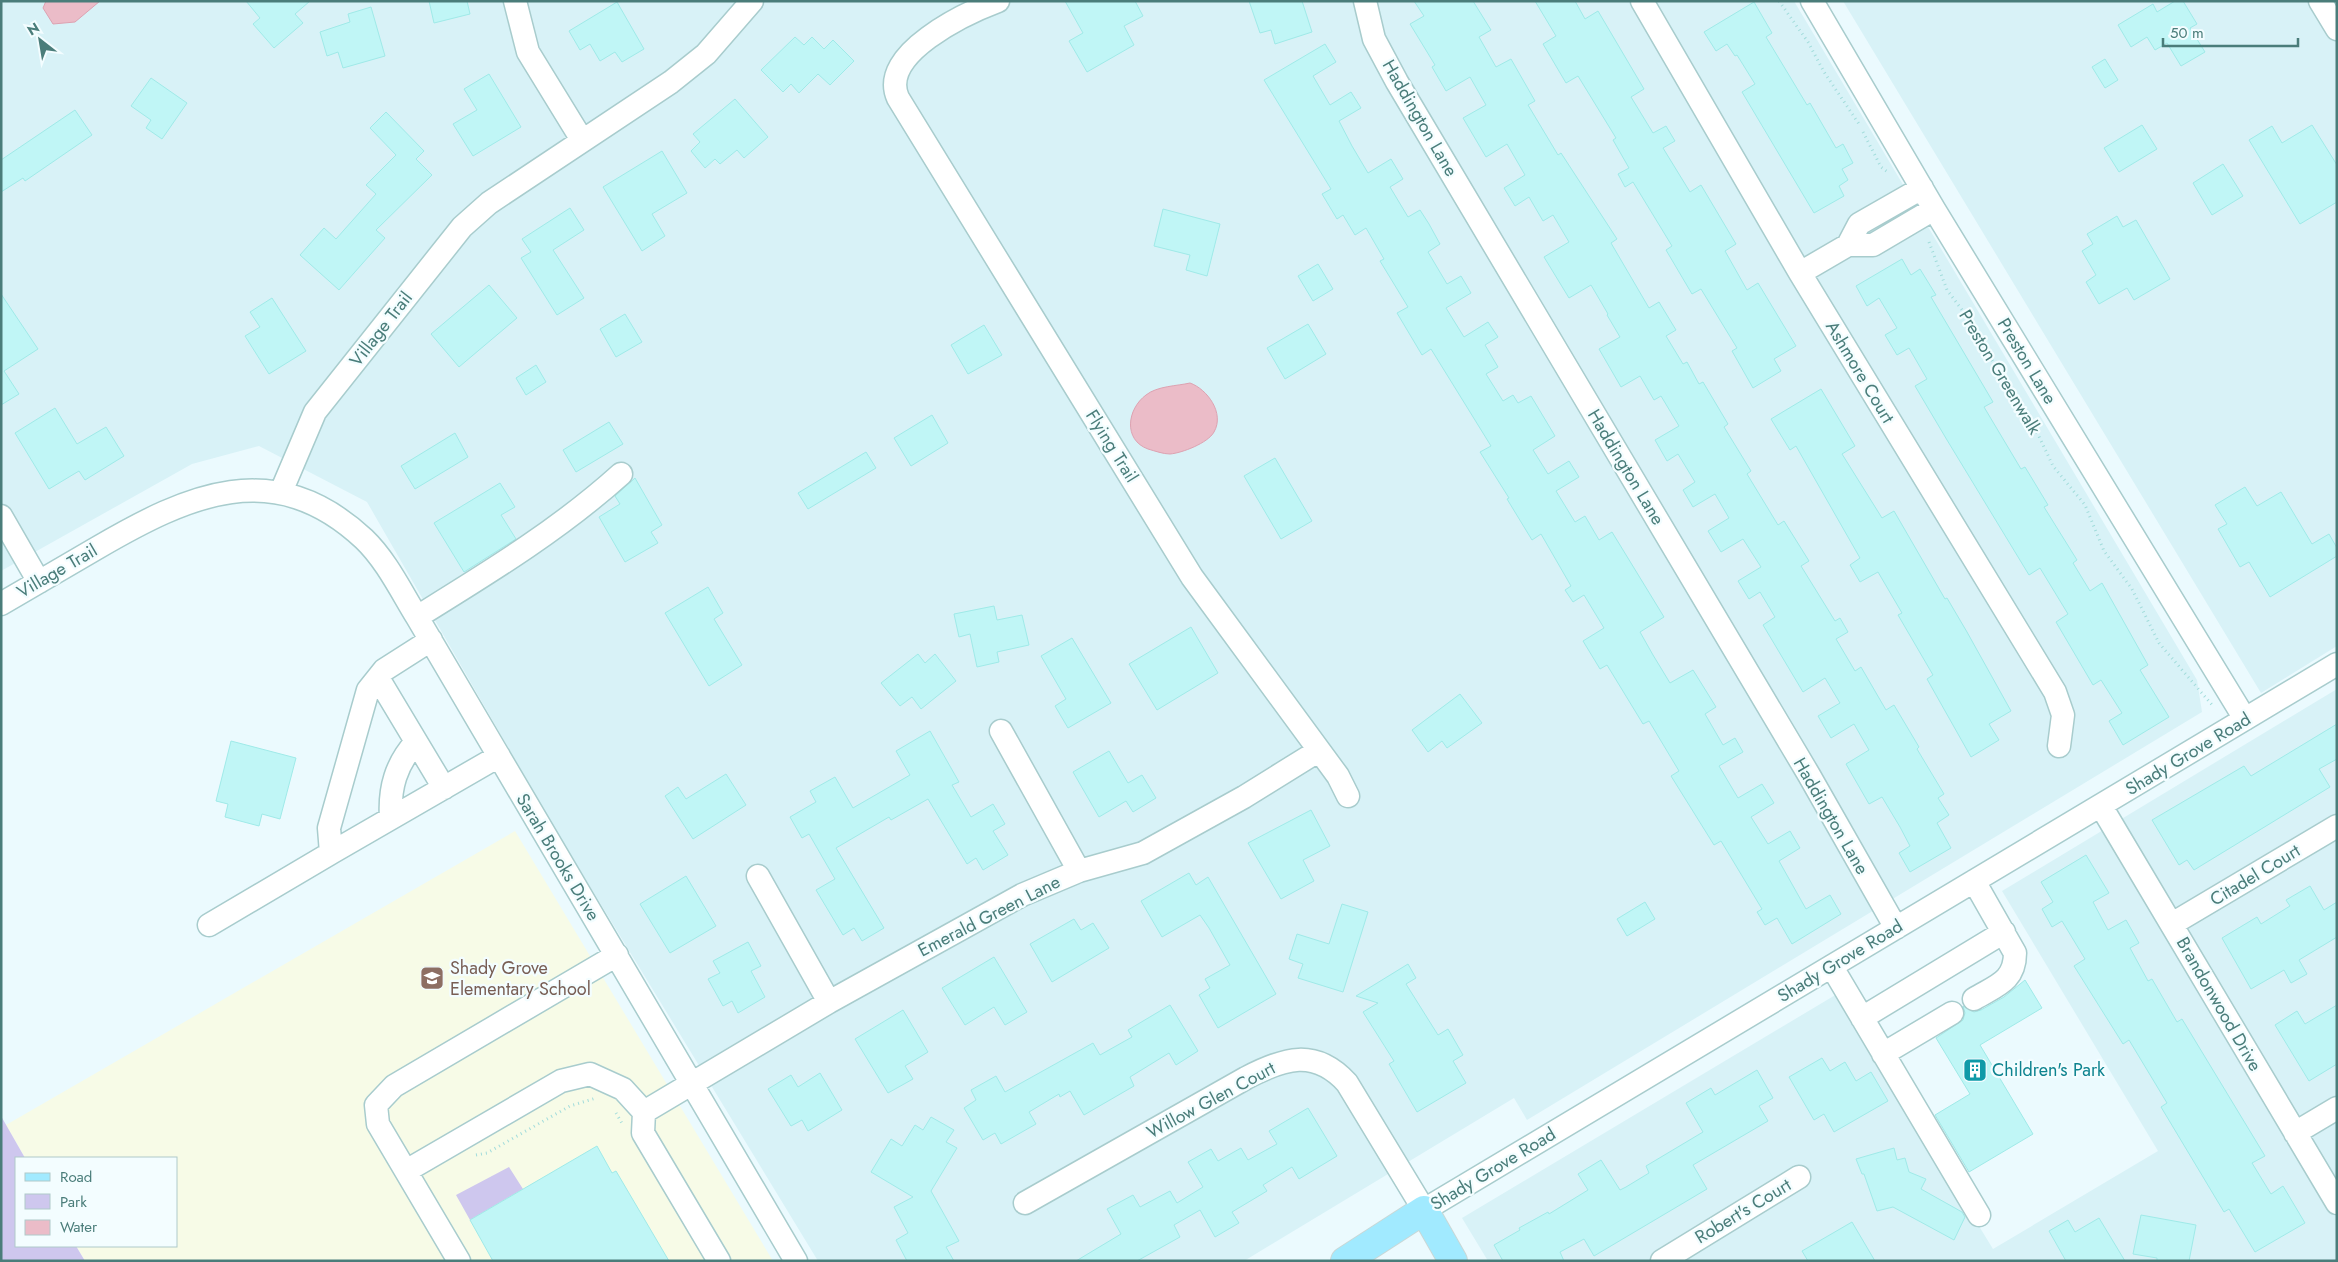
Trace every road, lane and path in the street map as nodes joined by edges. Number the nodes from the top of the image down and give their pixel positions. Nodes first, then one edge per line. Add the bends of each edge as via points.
1 (515, 1) edge
2 (752, 1) edge
3 (998, 1) edge
4 (1365, 1) edge
5 (1642, 1) edge
6 (1779, 1) edge
7 (1812, 1) edge
8 (2320, 1) edge
9 (2337, 29) edge
10 (582, 140) junction
11 (1914, 193) junction
12 (1926, 214) junction
13 (1848, 246) junction
14 (1800, 274) junction
15 (621, 474) dead end
16 (280, 492) junction
17 (1, 516) edge
18 (39, 582) junction
19 (1, 604) edge
20 (417, 617) junction
21 (431, 640) junction
22 (2337, 664) edge
23 (378, 678) junction
24 (2245, 719) junction
25 (1001, 731) dead end
26 (416, 742) junction
27 (2059, 746) dead end
28 (1318, 751) junction
29 (499, 756) junction
30 (444, 788) junction
31 (1348, 796) dead end
32 (2101, 806) junction
33 (391, 818) junction
34 (2337, 826) edge
35 (331, 853) junction
36 (1079, 871) junction
37 (758, 876) dead end
38 (1974, 881) junction
39 (2172, 924) junction
40 (209, 925) dead end
41 (1896, 928) junction
42 (2004, 932) junction
43 (616, 955) junction
44 (1832, 967) junction
45 (1974, 999) dead end
46 (829, 1002) junction
47 (1952, 1012) dead end
48 (1862, 1018) junction
49 (1883, 1054) junction
50 (692, 1083) junction
51 (604, 1102) dead end
52 (2337, 1108) edge
53 (615, 1110) dead end
54 (644, 1112) junction
55 (624, 1127) dead end
56 (2295, 1134) junction
57 (473, 1155) dead end
58 (406, 1171) junction
59 (1800, 1177) dead end
60 (1025, 1203) dead end
61 (2337, 1203) edge
62 (1424, 1210) junction
63 (1979, 1215) dead end
64 (458, 1261) edge
65 (719, 1261) edge
66 (796, 1261) edge
67 (1345, 1261) edge
68 (1453, 1261) edge
69 (1662, 1261) edge

1 - 10 street via 528,52
2 - 10 street, Village Trail via 706,54
3 - 28 street, Flying Trail via 924,39 897,74 894,91 1192,577
4 - 41 street, Haddington Lane via 1374,40 1397,82 1809,775
5 - 14 street, Ashmore Court
6 - 11 path via 1861,127 1881,167
7 - 11 street, Preston Lane
8 - 9 street
10 - 16 street, Village Trail via 489,203 462,227 315,412
11 - 12 street, Preston Lane
11 - 13 street via 1859,224
12 - 13 street via 1873,245
12 - 24 street, Preston Lane
12 - 24 path, Preston Greenwalk via 1947,290 1978,331 1997,370 2034,426 2053,466 2085,505 2104,551 2132,589 2159,643 2210,705
13 - 14 street
14 - 27 street, Ashmore Court via 2055,692 2063,715
15 - 20 street via 574,514 501,565
16 - 18 street, Village Trail via 237,491 207,495 179,504
16 - 20 street, Sarah Brooks Drive via 342,521 365,540
17 - 18 street
18 - 19 street, Village Trail
20 - 21 street, Sarah Brooks Drive
21 - 23 street via 384,670
21 - 29 street, Sarah Brooks Drive
22 - 24 street, Shady Grove Road
23 - 26 street
23 - 35 street via 368,690 330,828
24 - 32 street, Shady Grove Road
25 - 36 street
26 - 30 street
26 - 33 street via 402,758 390,798
28 - 31 street, Flying Trail via 1338,776
28 - 36 street, Emerald Green Lane via 1171,839 1143,853
29 - 30 street
29 - 43 street, Sarah Brooks Drive
30 - 33 street
32 - 38 street, Shady Grove Road
32 - 39 street, Brandonwood Drive
33 - 35 street
34 - 39 street, Citadel Court
35 - 40 street
36 - 46 street, Emerald Green Lane via 1022,895
37 - 46 street
38 - 41 street, Shady Grove Road
38 - 42 street
39 - 56 street, Brandonwood Drive
41 - 44 street, Shady Grove Road
42 - 45 street via 2015,953 2015,966 2007,979
42 - 48 street
43 - 50 street, Sarah Brooks Drive
43 - 58 street via 394,1086 376,1105 378,1124
44 - 48 street
44 - 62 street, Shady Grove Road
46 - 50 street, Emerald Green Lane
47 - 49 street
48 - 49 street
49 - 63 street
50 - 54 street, Emerald Green Lane
50 - 66 street, Sarah Brooks Drive
51 - 57 path via 598,1098 570,1106 487,1153
52 - 56 street
53 - 55 path
54 - 58 street via 623,1089 590,1074 561,1081
54 - 65 street via 644,1133
56 - 61 street, Brandonwood Drive
58 - 64 street
59 - 69 street, Robert's Court
60 - 62 street, Willow Glen Court via 1246,1078 1273,1064 1297,1059 1317,1062 1335,1070 1347,1083
62 - 67 main road, Shady Grove Road
62 - 68 main road

